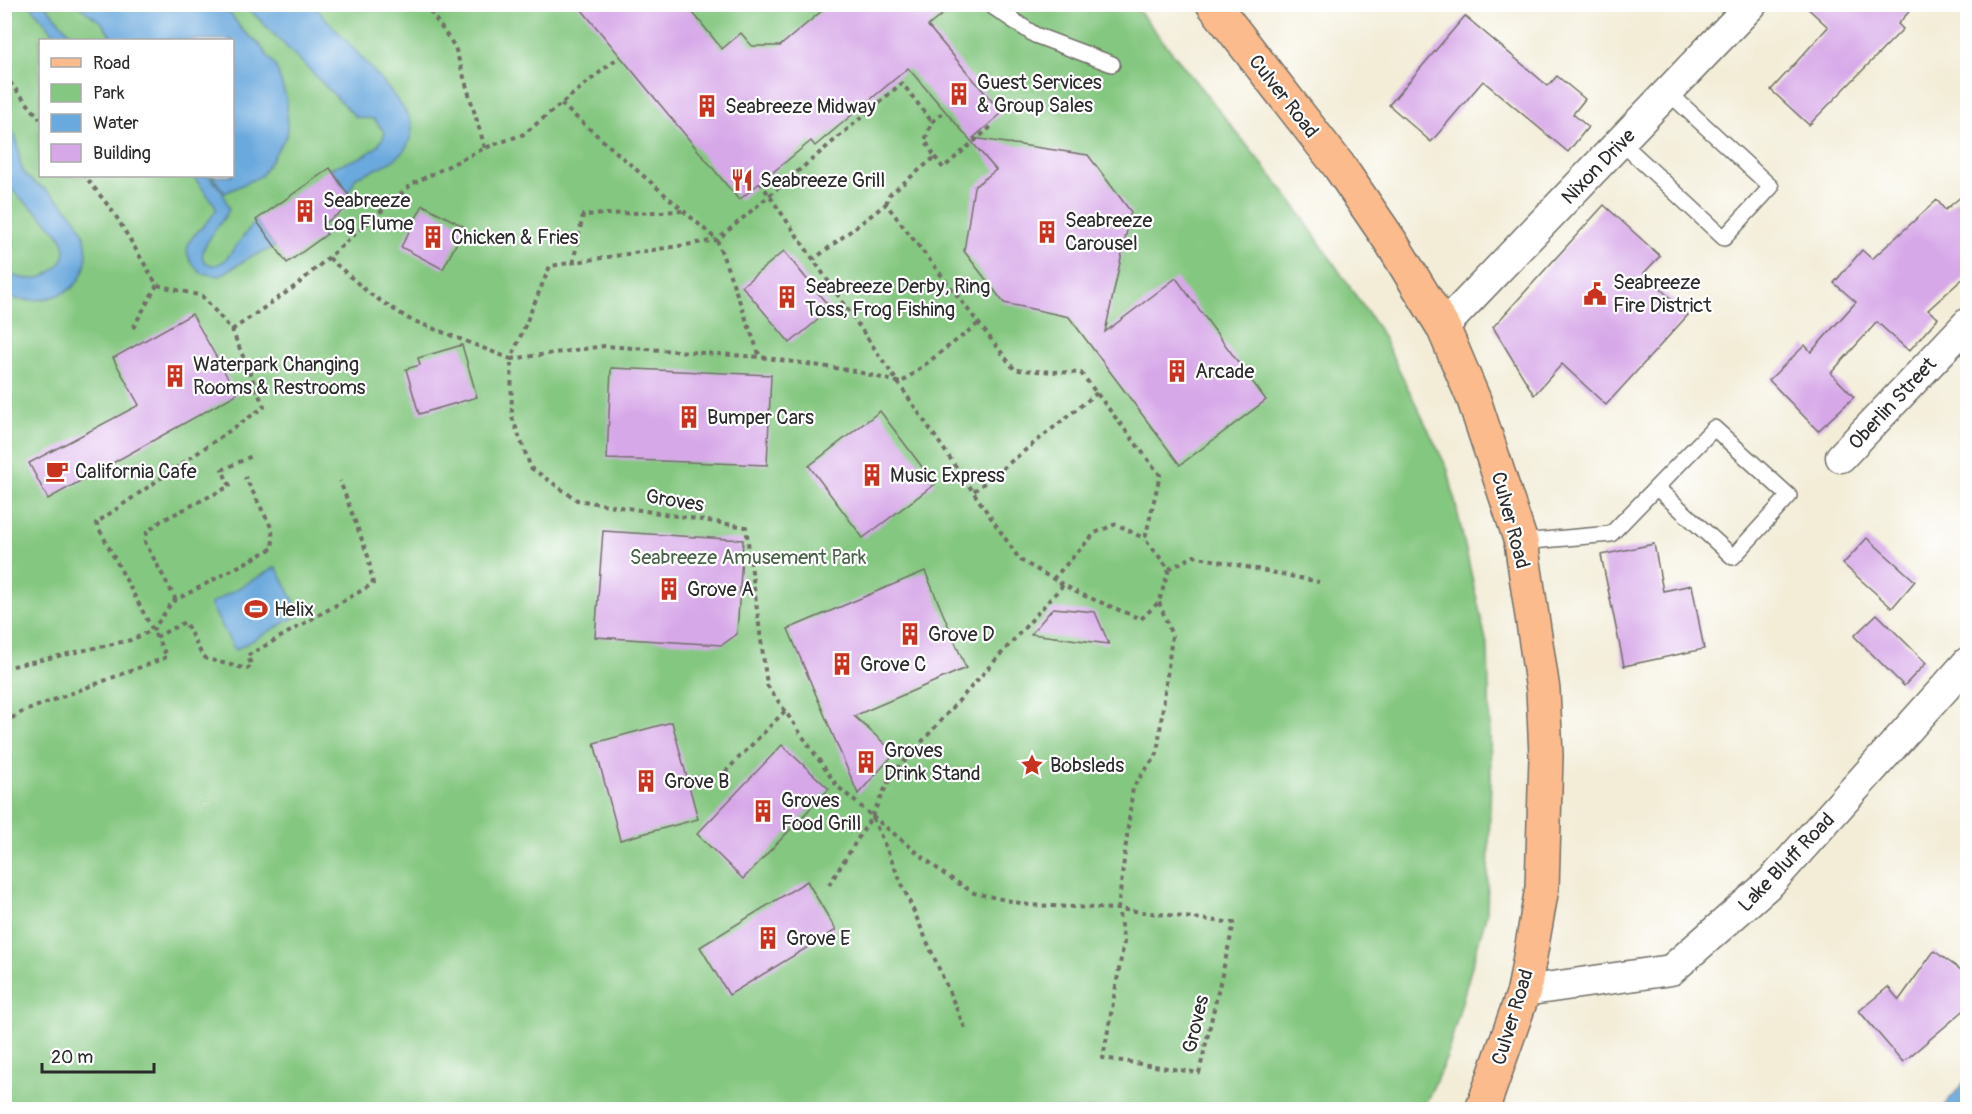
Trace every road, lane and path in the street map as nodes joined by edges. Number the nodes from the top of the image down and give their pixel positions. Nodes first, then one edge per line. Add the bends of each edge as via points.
1 (425, 4) edge
2 (989, 4) edge
3 (1213, 4) edge
4 (1752, 4) edge
5 (620, 56) dead end
6 (1112, 64) dead end
7 (4, 75) edge
8 (1668, 92) junction
9 (561, 104) junction
10 (945, 111) dead end
11 (39, 118) edge
12 (932, 122) junction
13 (993, 125) dead end
14 (1621, 142) junction
15 (485, 148) junction
16 (935, 157) junction
17 (86, 177) edge
18 (760, 182) dead end
19 (771, 197) junction
20 (886, 204) junction
21 (683, 211) junction
22 (717, 240) junction
23 (329, 258) junction
24 (814, 259) junction
25 (573, 262) junction
26 (157, 285) junction
27 (1968, 322) edge
28 (979, 323) junction
29 (1443, 327) junction
30 (133, 328) dead end
31 (232, 330) junction
32 (760, 357) junction
33 (511, 359) junction
34 (901, 383) junction
35 (1097, 393) junction
36 (254, 455) dead end
37 (1841, 457) dead end
38 (245, 477) dead end
39 (340, 481) dead end
40 (1658, 489) junction
41 (974, 491) junction
42 (1145, 539) junction
43 (1521, 542) junction
44 (1169, 569) junction
45 (1053, 579) junction
46 (1319, 582) dead end
47 (1063, 585) junction
48 (176, 600) junction
49 (1159, 602) junction
50 (153, 630) junction
51 (156, 637) junction
52 (1968, 663) edge
53 (4, 669) edge
54 (785, 711) junction
55 (4, 723) edge
56 (725, 772) dead end
57 (872, 816) junction
58 (829, 885) dead end
59 (1118, 909) junction
60 (1524, 991) junction
61 (965, 1028) dead end
62 (1482, 1110) edge

1 - 15 path via 454,47
2 - 6 lane via 1035,35
3 - 29 main road, Culver Road via 1339,166
4 - 8 street, Nixon Drive
5 - 9 path
7 - 11 path
8 - 14 street, Nixon Drive
8 - 14 lane via 1771,187 1724,238
9 - 15 path via 524,134
9 - 21 path
10 - 12 path
12 - 16 path via 925,140
12 - 19 path via 902,83
13 - 16 path via 944,168
14 - 29 street, Nixon Drive
15 - 23 path via 412,184
16 - 20 path via 889,195
17 - 26 path via 114,213
18 - 19 path
19 - 22 path
19 - 24 path
20 - 24 path
20 - 28 path
21 - 22 path
21 - 25 path via 583,215
22 - 25 path
22 - 32 path
23 - 31 path
23 - 33 path via 370,294 409,319
24 - 34 path
25 - 33 path via 550,266
26 - 30 path
26 - 31 path via 202,296
27 - 37 street, Oberlin Street
28 - 34 path
28 - 35 path via 1015,370 1082,373
29 - 43 main road, Culver Road via 1474,400
31 - 50 path via 264,407 96,523
32 - 33 path via 605,346
32 - 34 path via 855,371
33 - 54 path, Groves via 512,417 531,468 577,500 746,527 766,685
34 - 41 path
35 - 41 path
35 - 42 path via 1160,475
36 - 48 path via 222,470 230,486 147,532 145,542
38 - 48 path via 272,529 273,548
39 - 51 path via 368,556 373,584 247,656 252,665 247,669 207,659 185,622
40 - 40 lane via 1714,428 1788,496 1733,558
40 - 43 lane via 1611,534
41 - 45 path via 1020,561
42 - 44 path
42 - 45 path via 1116,524 1095,533
43 - 60 main road, Culver Road via 1543,690 1546,756 1542,888
44 - 46 path via 1194,556
44 - 49 path
45 - 47 path
47 - 49 path via 1141,620
47 - 57 path via 891,776
48 - 50 path
49 - 59 path, Groves via 1172,636 1157,754 1133,788
50 - 51 path
50 - 53 path via 131,640
51 - 55 path via 167,657 22,712
52 - 60 street, Lake Bluff Road via 1771,882 1671,970
54 - 56 path
54 - 57 path, Groves via 837,786
57 - 58 path
57 - 59 path, Groves via 974,893 1029,905
57 - 61 path, Groves
59 - 59 path, Groves via 1124,942 1103,1058 1199,1073 1234,923
60 - 62 main road, Culver Road

